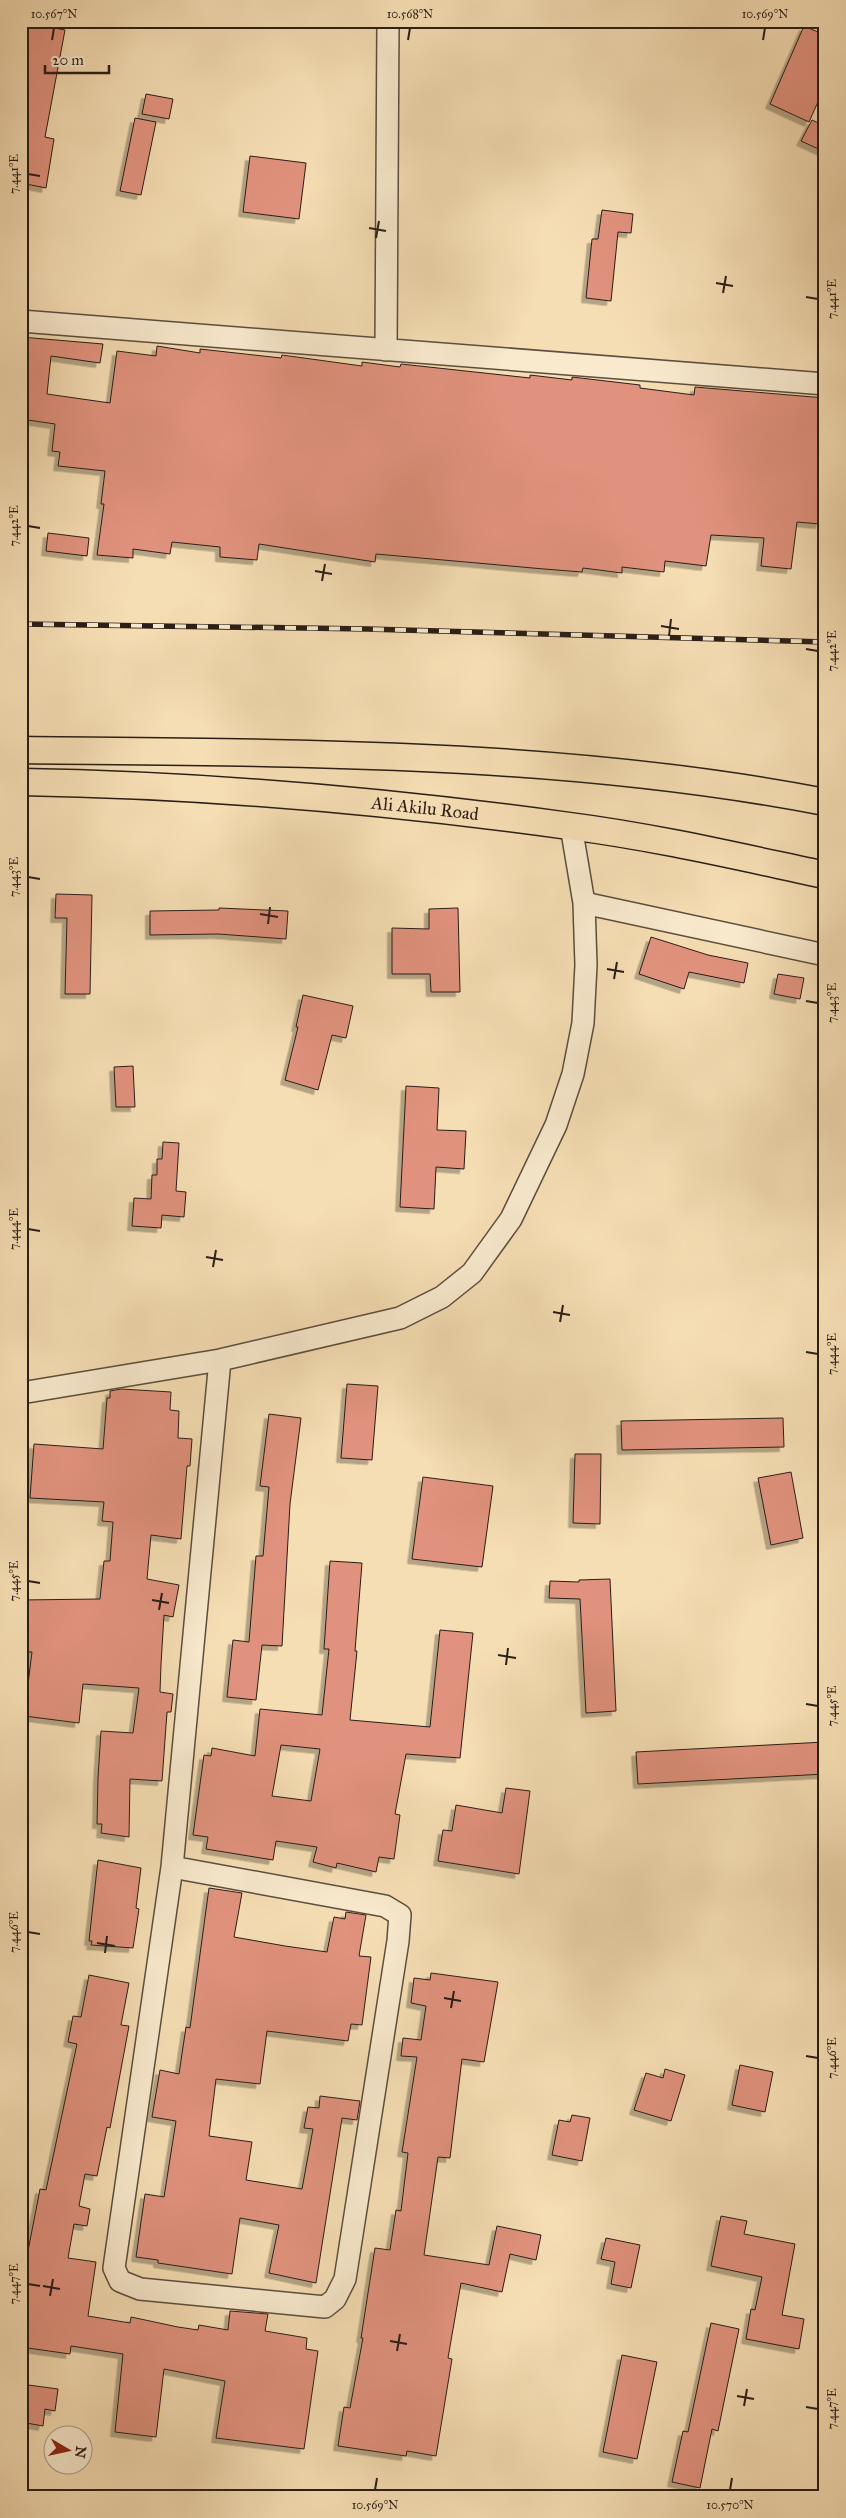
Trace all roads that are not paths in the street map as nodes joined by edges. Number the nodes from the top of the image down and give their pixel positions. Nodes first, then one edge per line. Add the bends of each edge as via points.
1 (388, 21) edge
2 (21, 321) edge
3 (386, 350) junction
4 (825, 384) edge
5 (21, 750) edge
6 (21, 782) edge
7 (825, 802) edge
8 (571, 826) junction
9 (825, 875) edge
10 (584, 903) junction
11 (825, 955) edge
12 (220, 1360) junction
13 (21, 1393) edge
14 (172, 1867) junction

1 - 3 street
2 - 3 street
3 - 4 street
5 - 7 main road via 321,753 509,763 671,778
6 - 8 main road, Ali Akilu Road via 227,790 388,804
8 - 9 main road, Ali Akilu Road
8 - 10 street
10 - 11 street
10 - 12 street via 586,965 583,1023 573,1074 556,1125 511,1219 472,1273 442,1297 400,1318
12 - 13 street
12 - 14 street
14 - 14 street via 114,2268 120,2281 140,2289 324,2307 335,2299 345,2279 400,1915 385,1906

